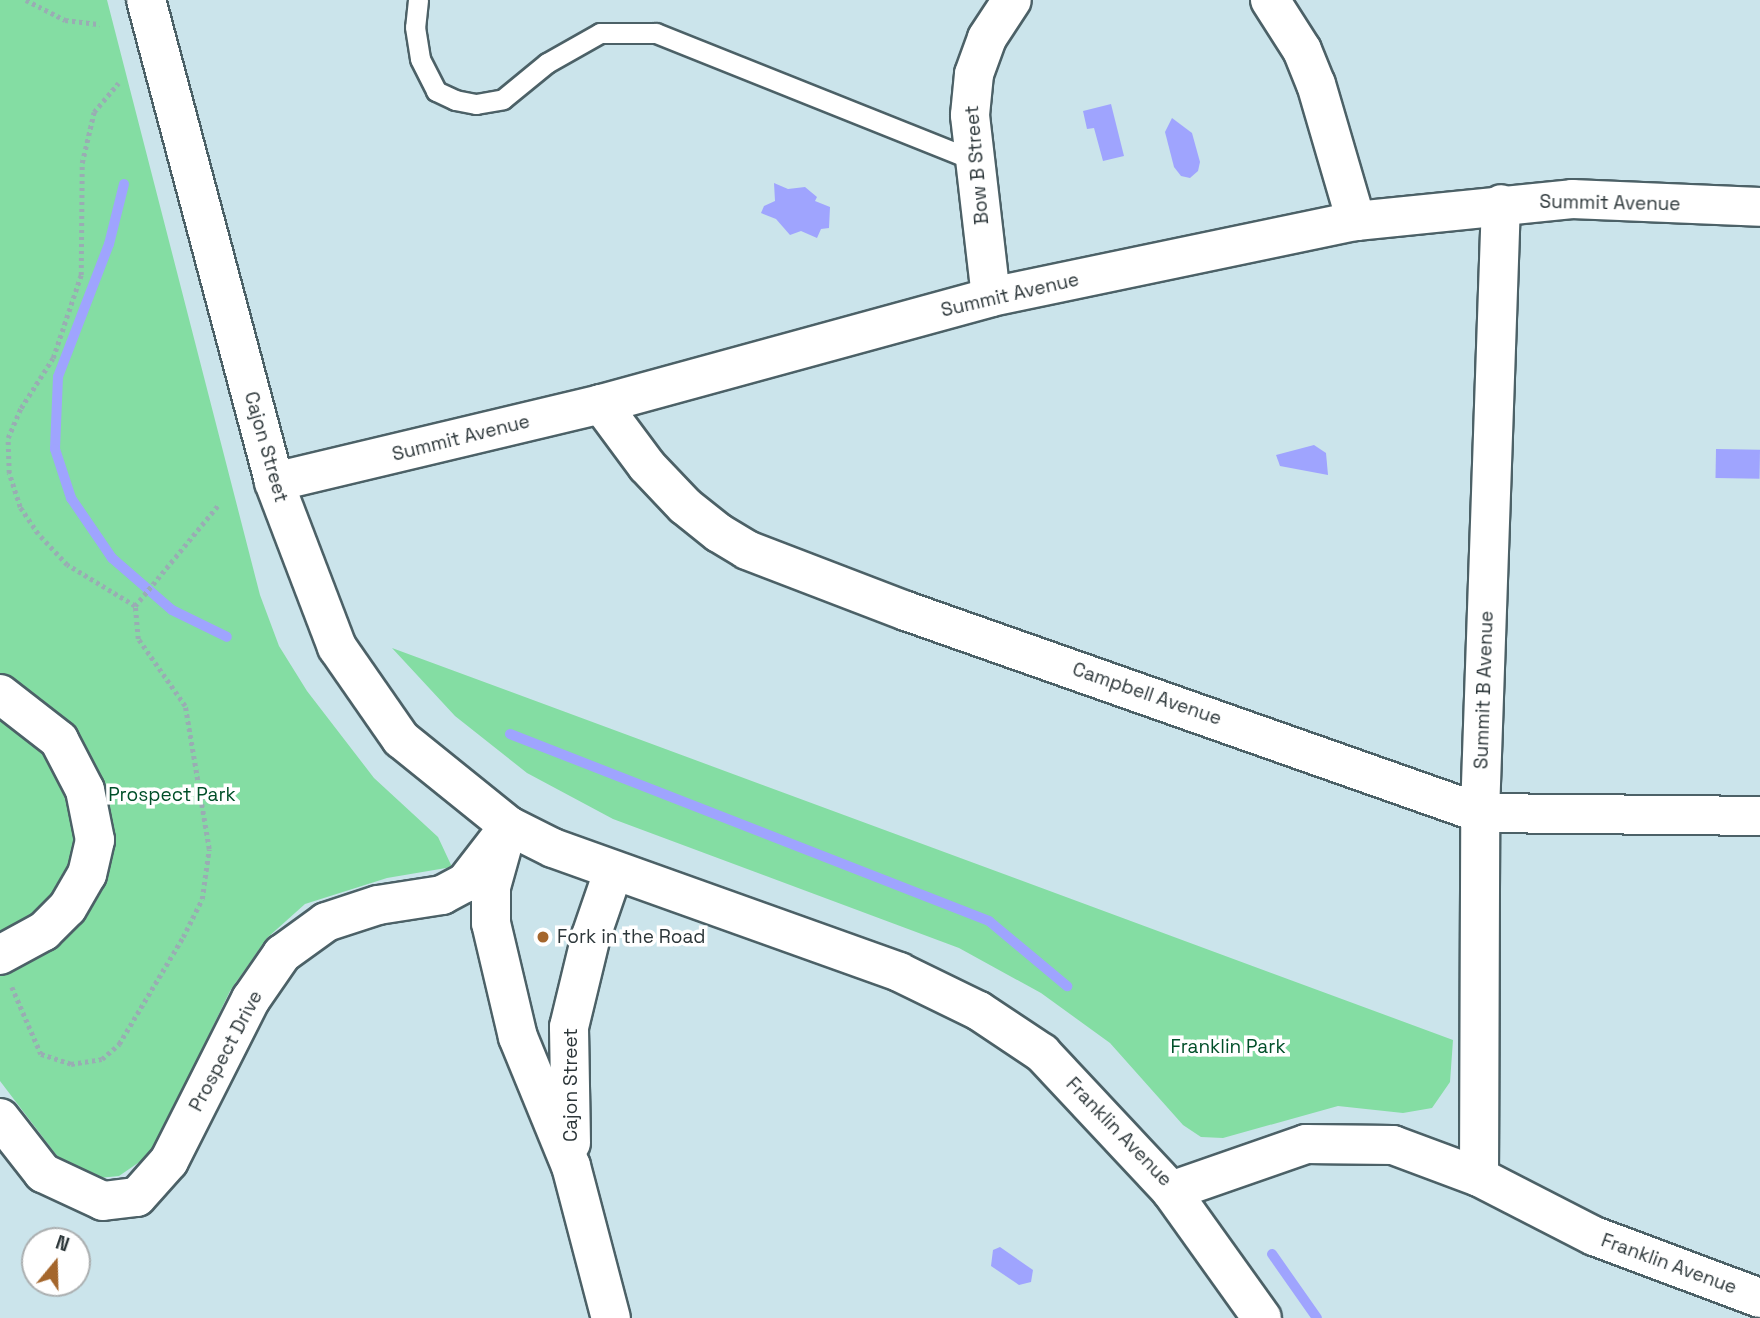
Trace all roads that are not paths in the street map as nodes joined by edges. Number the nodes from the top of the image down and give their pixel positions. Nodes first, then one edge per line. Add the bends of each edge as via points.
1 (146, 0) edge
2 (418, 0) edge
3 (1012, 0) edge
4 (1270, 0) edge
5 (973, 160) junction
6 (1501, 204) junction
7 (1760, 207) edge
8 (1356, 221) junction
9 (992, 297) junction
10 (601, 404) junction
11 (274, 482) junction
12 (0, 694) edge
13 (1480, 813) junction
14 (1760, 816) edge
15 (509, 825) junction
16 (613, 872) junction
17 (4, 967) edge
18 (0, 1118) edge
19 (571, 1166) junction
20 (1479, 1177) junction
21 (1171, 1191) junction
22 (1760, 1298) edge
23 (611, 1318) edge
24 (1262, 1318) edge

1 - 11 street, Cajon Street
2 - 5 lane via 415,27 420,59 436,91 455,100 476,104 503,99 547,63 600,33 656,33
3 - 5 street, Bow B Street via 987,38 974,74 970,115
4 - 8 street via 1302,50 1316,84
5 - 9 street, Bow B Street
6 - 7 street, Summit Avenue via 1572,199
6 - 8 street, Summit Avenue
6 - 13 street, Summit B Avenue
8 - 9 street, Summit Avenue
9 - 10 street, Summit Avenue
10 - 11 street, Summit Avenue
10 - 13 street, Campbell Avenue via 647,466 685,506 747,550 906,611
11 - 15 street, Cajon Street via 337,647 401,739
12 - 17 street via 59,740 85,790 95,840 87,874 67,908
13 - 14 street, Campbell Avenue
13 - 20 street, Summit B Avenue
15 - 16 street, Cajon Street
15 - 18 street, Prospect Drive via 465,883 442,895 378,905 326,922 282,954 251,999 169,1161 137,1197 103,1202 43,1173
15 - 19 street, Cajon Street via 491,887 491,923 518,1037
16 - 19 street, Cajon Street via 591,936 569,1027
16 - 21 street, Franklin Avenue via 899,972 979,1011 1042,1053
19 - 23 street, Cajon Street
20 - 21 street, Franklin Avenue via 1393,1144 1306,1144
20 - 22 street, Franklin Avenue via 1594,1236
21 - 24 street

